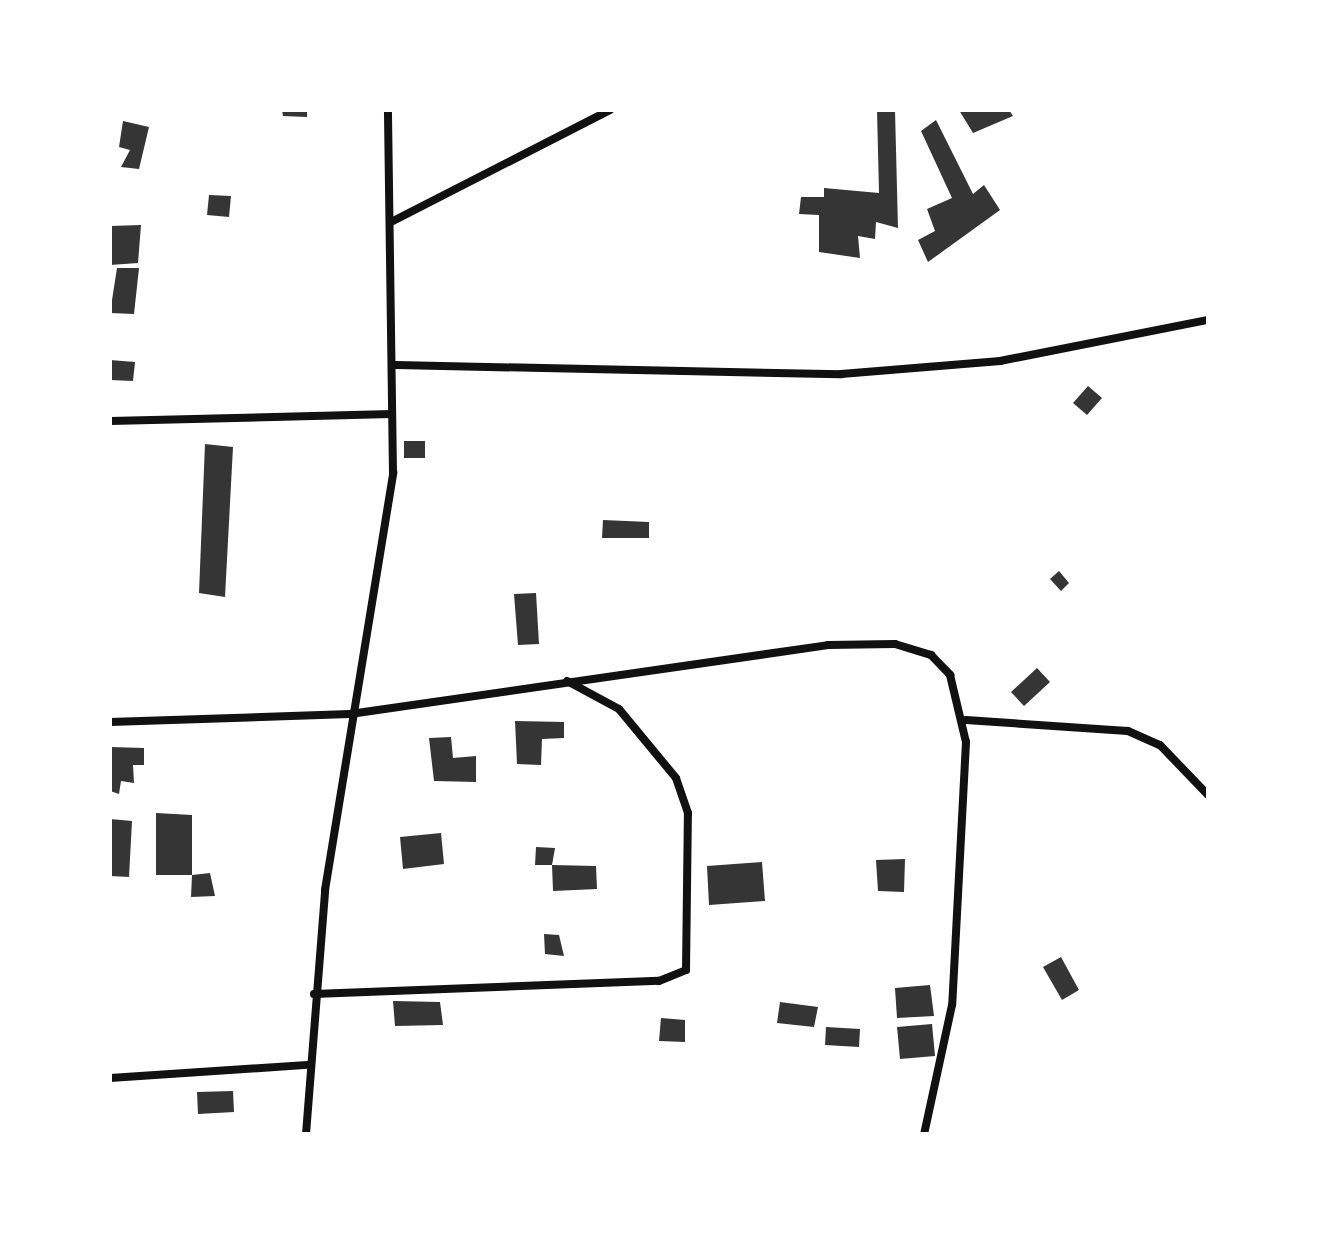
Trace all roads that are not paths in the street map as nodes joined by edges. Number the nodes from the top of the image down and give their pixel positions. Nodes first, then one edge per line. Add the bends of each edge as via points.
1 (388, 110) edge
2 (610, 110) edge
3 (393, 221) junction
4 (1208, 320) edge
5 (396, 365) junction
6 (392, 414) junction
7 (110, 421) edge
8 (565, 680) junction
9 (350, 714) junction
10 (966, 720) junction
11 (110, 722) edge
12 (1208, 795) edge
13 (314, 994) junction
14 (308, 1065) junction
15 (110, 1078) edge
16 (306, 1134) edge
17 (924, 1134) edge

1 - 3 street
2 - 3 street
3 - 5 street
4 - 5 street via 1000,361 841,374
5 - 6 street
6 - 7 street
6 - 9 street via 393,473 374,617
8 - 9 street
8 - 10 street via 828,645 895,644 931,655 950,675
8 - 13 street via 619,709 676,778 688,813 686,970 659,981
9 - 11 street
9 - 13 street
10 - 12 street via 1128,731 1160,745
10 - 17 street via 952,1005
13 - 14 street
14 - 15 street
14 - 16 street

